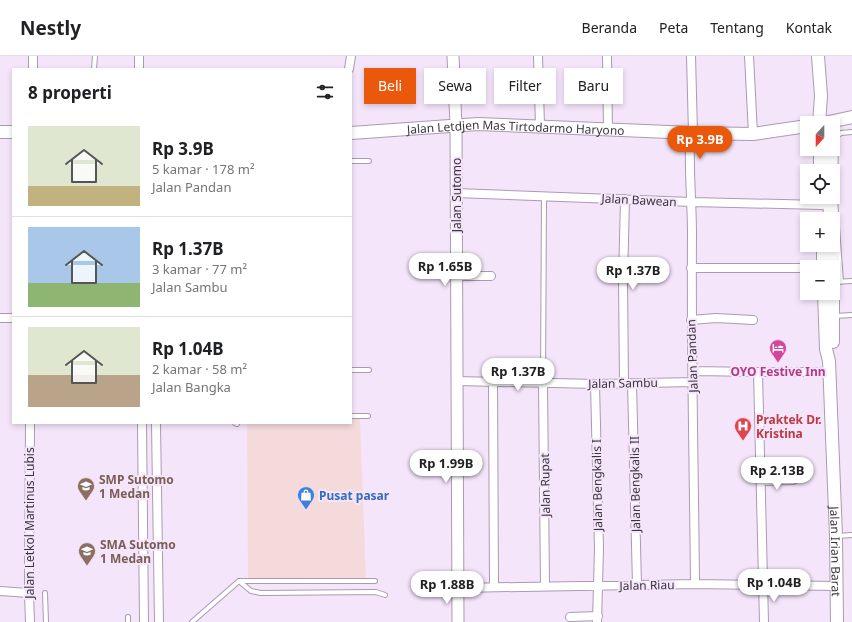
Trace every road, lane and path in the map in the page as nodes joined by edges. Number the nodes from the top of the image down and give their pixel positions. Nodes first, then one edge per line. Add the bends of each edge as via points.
1 (33, 56) edge
2 (95, 56) edge
3 (139, 56) edge
4 (351, 56) edge
5 (454, 56) edge
6 (538, 56) edge
7 (607, 56) edge
8 (692, 56) edge
9 (749, 56) edge
10 (818, 56) edge
11 (33, 68) edge
12 (94, 68) edge
13 (139, 68) edge
14 (349, 68) edge
15 (824, 116) edge
16 (852, 117) edge
17 (840, 120) edge
18 (456, 126) junction
19 (540, 126) junction
20 (800, 127) edge
21 (608, 130) junction
22 (0, 132) edge
23 (12, 132) edge
24 (852, 132) edge
25 (687, 133) junction
26 (352, 134) edge
27 (753, 134) junction
28 (369, 160) dead end
29 (352, 161) edge
30 (832, 164) edge
31 (456, 193) junction
32 (544, 195) junction
33 (625, 199) junction
34 (800, 200) edge
35 (692, 202) junction
36 (827, 204) edge
37 (691, 268) junction
38 (800, 268) edge
39 (457, 276) junction
40 (491, 276) dead end
41 (852, 281) edge
42 (841, 282) joint
43 (824, 300) edge
44 (833, 300) edge
45 (852, 316) edge
46 (833, 317) junction
47 (0, 318) edge
48 (12, 318) edge
49 (690, 320) junction
50 (753, 320) dead end
51 (829, 366) junction
52 (352, 370) edge
53 (369, 370) dead end
54 (693, 371) junction
55 (758, 372) junction
56 (457, 381) junction
57 (493, 381) junction
58 (693, 382) junction
59 (543, 383) junction
60 (595, 384) junction
61 (628, 384) junction
62 (352, 416) edge
63 (368, 416) dead end
64 (30, 424) edge
65 (142, 424) edge
66 (156, 424) edge
67 (793, 480) dead end
68 (761, 481) junction
69 (142, 513) junction
70 (157, 513) junction
71 (852, 535) edge
72 (836, 536) junction
73 (239, 581) junction
74 (374, 581) dead end
75 (695, 584) junction
76 (637, 585) junction
77 (763, 585) junction
78 (545, 586) junction
79 (598, 586) junction
80 (836, 586) junction
81 (494, 587) junction
82 (458, 588) junction
83 (0, 591) edge
84 (45, 592) dead end
85 (28, 593) junction
86 (385, 595) dead end
87 (570, 617) dead end
88 (597, 619) edge
89 (30, 622) edge
90 (46, 622) edge
91 (144, 622) edge
92 (159, 622) edge
93 (192, 622) edge
94 (458, 622) edge
95 (764, 622) edge
96 (837, 622) edge

1 - 11 street
2 - 12 lane
3 - 13 street
4 - 14 street
5 - 18 main road, Jalan Sutomo
6 - 19 street
7 - 21 street
8 - 25 street
9 - 27 street
10 - 15 main road
16 - 17 main road
18 - 19 main road, Jalan Letdjen Mas Tirtodarmo Haryono
18 - 26 main road, Jalan Letdjen Mas Tirtodarmo Haryono
18 - 31 main road, Jalan Sutomo
19 - 21 main road, Jalan Letdjen Mas Tirtodarmo Haryono
20 - 27 main road, Jalan Letdjen Mas Tirtodarmo Haryono
21 - 25 main road, Jalan Letdjen Mas Tirtodarmo Haryono
22 - 23 main road
24 - 30 lane via 841,133 836,137
25 - 27 main road, Jalan Letdjen Mas Tirtodarmo Haryono
25 - 35 street, Jalan Pandan via 690,140
28 - 29 lane
31 - 32 street, Jalan Bawean
31 - 39 main road, Jalan Sutomo
32 - 33 street, Jalan Bawean
32 - 59 lane
33 - 35 street, Jalan Bawean
33 - 61 street, Jalan Bengkalis II via 623,281
34 - 35 street, Jalan Bawean
35 - 37 street, Jalan Pandan
36 - 42 lane
37 - 38 street
37 - 49 street, Jalan Pandan
39 - 40 street
39 - 56 main road, Jalan Sutomo
41 - 42 lane
43 - 51 main road, Jalan Irian Barat
44 - 46 main road, Jalan Irian Barat
45 - 46 lane
46 - 51 main road, Jalan Irian Barat via 833,348
47 - 48 street
49 - 50 street
49 - 54 street, Jalan Pandan
51 - 55 street
51 - 72 main road, Jalan Irian Barat
52 - 53 lane
54 - 55 street
54 - 58 street, Jalan Pandan
55 - 68 street
56 - 57 street, Jalan Sambu
56 - 82 main road, Jalan Sutomo
57 - 59 street, Jalan Sambu
57 - 81 street
58 - 61 street, Jalan Sambu
58 - 75 street, Jalan Pandan
59 - 60 street, Jalan Sambu
59 - 78 street, Jalan Rupat
60 - 61 street, Jalan Sambu
60 - 79 street, Jalan Bengkalis I
61 - 76 street, Jalan Bengkalis II
62 - 63 lane
64 - 85 street, Jalan Letkol Martinus Lubis
65 - 69 street
66 - 70 street
67 - 68 street
68 - 77 street
69 - 70 street
69 - 91 street
70 - 92 street
71 - 72 lane
72 - 80 main road, Jalan Irian Barat
73 - 74 lane
73 - 86 lane via 251,591 260,593 376,592
73 - 93 lane
75 - 76 street, Jalan Riau
75 - 77 street, Jalan Riau
76 - 79 street, Jalan Riau
77 - 80 street, Jalan Riau
77 - 95 street
78 - 79 street, Jalan Riau
78 - 81 street, Jalan Riau
79 - 88 street, Jalan Bengkalis I
80 - 96 main road, Jalan Irian Barat
81 - 82 street, Jalan Riau
82 - 94 main road, Jalan Sutomo
83 - 85 street
84 - 90 lane
85 - 89 street, Jalan Letkol Martinus Lubis
87 - 88 street

